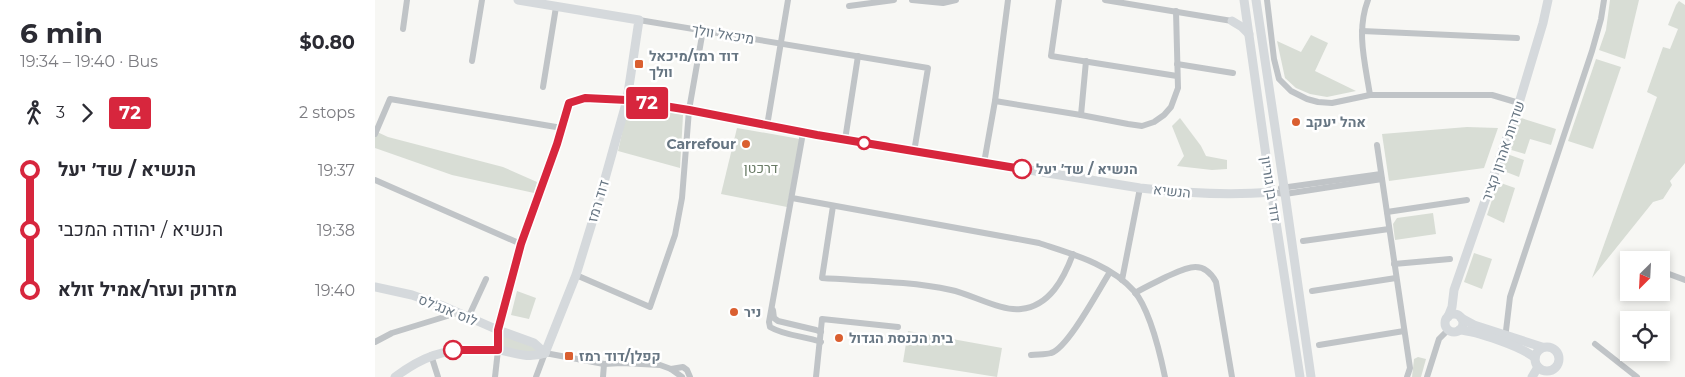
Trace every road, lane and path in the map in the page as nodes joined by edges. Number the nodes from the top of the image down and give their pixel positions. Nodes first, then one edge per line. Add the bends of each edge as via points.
1 (407, 0) edge
2 (482, 0) edge
3 (517, 0) edge
4 (788, 0) edge
5 (894, 0) edge
6 (912, 0) edge
7 (956, 0) edge
8 (1008, 0) edge
9 (1059, 0) edge
10 (1105, 0) edge
11 (1255, 0) edge
12 (1267, 0) edge
13 (1368, 0) edge
14 (1548, 0) edge
15 (1604, 0) edge
16 (928, 1) edge
17 (1244, 4) edge
18 (849, 6) dead end
19 (556, 7) junction
20 (1176, 11) junction
21 (639, 20) junction
22 (1232, 21) junction
23 (403, 29) dead end
24 (703, 30) junction
25 (1362, 31) junction
26 (1249, 34) junction
27 (1517, 38) dead end
28 (781, 43) junction
29 (858, 56) junction
30 (1086, 61) junction
31 (472, 62) dead end
32 (1177, 64) junction
33 (1233, 73) dead end
34 (1177, 76) junction
35 (543, 87) dead end
36 (1370, 95) junction
37 (627, 100) junction
38 (995, 101) junction
39 (1519, 103) junction
40 (689, 110) junction
41 (1081, 115) junction
42 (767, 126) junction
43 (562, 128) junction
44 (803, 133) junction
45 (375, 134) edge
46 (845, 140) junction
47 (1377, 145) dead end
48 (914, 152) junction
49 (984, 164) junction
50 (1381, 177) junction
51 (375, 180) edge
52 (1140, 188) junction
53 (1285, 190) junction
54 (1271, 192) junction
55 (792, 198) junction
56 (1467, 200) dead end
57 (833, 206) junction
58 (1387, 212) junction
59 (1389, 229) junction
60 (1303, 241) dead end
61 (521, 244) junction
62 (1073, 254) junction
63 (1450, 258) dead end
64 (1394, 264) junction
65 (1110, 272) junction
66 (1670, 274) edge
67 (576, 275) junction
68 (486, 278) dead end
69 (1396, 278) junction
70 (1121, 280) junction
71 (1685, 280) edge
72 (375, 287) edge
73 (1312, 291) dead end
74 (1135, 293) junction
75 (1453, 300) junction
76 (773, 309) junction
77 (457, 313) junction
78 (1448, 317) junction
79 (1460, 317) junction
80 (468, 318) junction
81 (898, 327) dead end
82 (498, 330) junction
83 (1448, 330) junction
84 (1459, 330) junction
85 (1404, 331) junction
86 (821, 332) junction
87 (1506, 340) junction
88 (375, 342) edge
89 (821, 342) junction
90 (1595, 344) dead end
91 (1319, 346) dead end
92 (1542, 347) junction
93 (498, 350) junction
94 (545, 353) junction
95 (1031, 355) dead end
96 (431, 356) junction
97 (1536, 363) junction
98 (604, 364) junction
99 (671, 369) junction
100 (1545, 374) edge
101 (395, 377) edge
102 (438, 377) edge
103 (495, 377) edge
104 (536, 377) edge
105 (603, 377) edge
106 (682, 377) edge
107 (690, 377) edge
108 (818, 377) edge
109 (1165, 377) edge
110 (1232, 377) edge
111 (1300, 377) edge
112 (1311, 377) edge
113 (1407, 377) edge
114 (1427, 377) edge
115 (1532, 377) edge
116 (1637, 377) edge

1 - 23 street
2 - 31 street
3 - 19 street, מיכאל וולך
4 - 28 street
5 - 18 street
6 - 16 street
7 - 16 street via 943,3
8 - 38 street
9 - 30 street via 1051,56
10 - 20 street
11 - 53 street, דוד בן גוריון
12 - 36 street via 1276,71 1283,84 1318,102 1332,103
13 - 25 street via 1363,12
14 - 39 street, שדרות אהרון קציר
15 - 87 street via 1592,51 1510,297
17 - 22 street via 1240,17
17 - 26 street, דוד בן גוריון
19 - 21 street, מיכאל וולך
19 - 35 street
20 - 22 street
20 - 32 street
21 - 24 street, מיכאל וולך
21 - 37 street, דוד רמז
22 - 26 street
24 - 28 street, מיכאל וולך
24 - 40 street
25 - 27 street
25 - 36 street
26 - 54 street, דוד בן גוריון
28 - 29 street, מיכאל וולך
28 - 42 street
29 - 46 street
29 - 48 street, מיכאל וולך via 928,68
30 - 34 street
30 - 41 street
32 - 33 street
32 - 34 street
34 - 41 street via 1178,88 1171,107 1154,122 1142,126
36 - 39 street via 1492,95
37 - 40 street, הנשיא
37 - 43 street via 585,98 569,103
37 - 67 street, דוד רמז
38 - 41 street
38 - 49 street
39 - 75 street, שדרות אהרון קציר
40 - 42 street, הנשיא
40 - 67 street via 682,198 675,235 650,307
42 - 44 street, הנשיא
43 - 45 street via 390,99
43 - 61 street
44 - 46 street, הנשיא
44 - 55 street
46 - 48 street, הנשיא
47 - 50 street
48 - 49 street, הנשיא
49 - 52 street, הנשיא
50 - 53 street
50 - 58 street
51 - 61 street
52 - 54 street, הנשיא via 1187,193
52 - 70 street
53 - 54 street
53 - 112 street, דוד בן גוריון
54 - 111 street, דוד בן גוריון
55 - 57 street
55 - 76 street
56 - 58 street
57 - 62 street via 1039,243
57 - 62 street via 822,278 951,290 1021,310 1043,300 1053,291 1064,278
58 - 59 street
59 - 60 street
59 - 64 street
61 - 82 street
62 - 65 street
63 - 64 street
64 - 69 street
65 - 70 street
65 - 95 street via 1065,342 1052,353
66 - 71 street
67 - 94 street, דוד רמז
68 - 80 street
69 - 73 street
69 - 85 street
70 - 74 street
72 - 77 street, לוס אנג'לס via 412,296
74 - 109 street via 1152,328
74 - 110 street via 1186,267 1198,266 1210,273 1216,282
75 - 78 street, שדרות אהרון קציר
75 - 79 street
76 - 86 street via 774,318 778,321
76 - 89 street via 770,327
77 - 80 street, לוס אנג'לס
77 - 88 street via 392,333
78 - 79 street
78 - 83 street
79 - 84 street via 1463,323
79 - 87 street
80 - 82 street, לוס אנג'לס
81 - 86 street via 822,319
82 - 93 street
82 - 94 street, לוס אנג'לס via 534,344
83 - 84 street
83 - 114 street via 1439,339
84 - 87 street
85 - 91 street
85 - 113 street via 1409,368
86 - 89 street
87 - 92 street
87 - 97 street
89 - 108 street
90 - 116 street
92 - 97 street via 1538,350
92 - 100 street via 1551,347 1559,355 1557,366
93 - 94 street via 533,356
93 - 96 street via 453,350
93 - 103 street
94 - 98 street
94 - 104 street, דוד רמז
96 - 101 street
96 - 102 street
97 - 100 street
97 - 115 street
98 - 99 street via 650,364
98 - 105 street
99 - 106 street
99 - 107 street via 683,367

